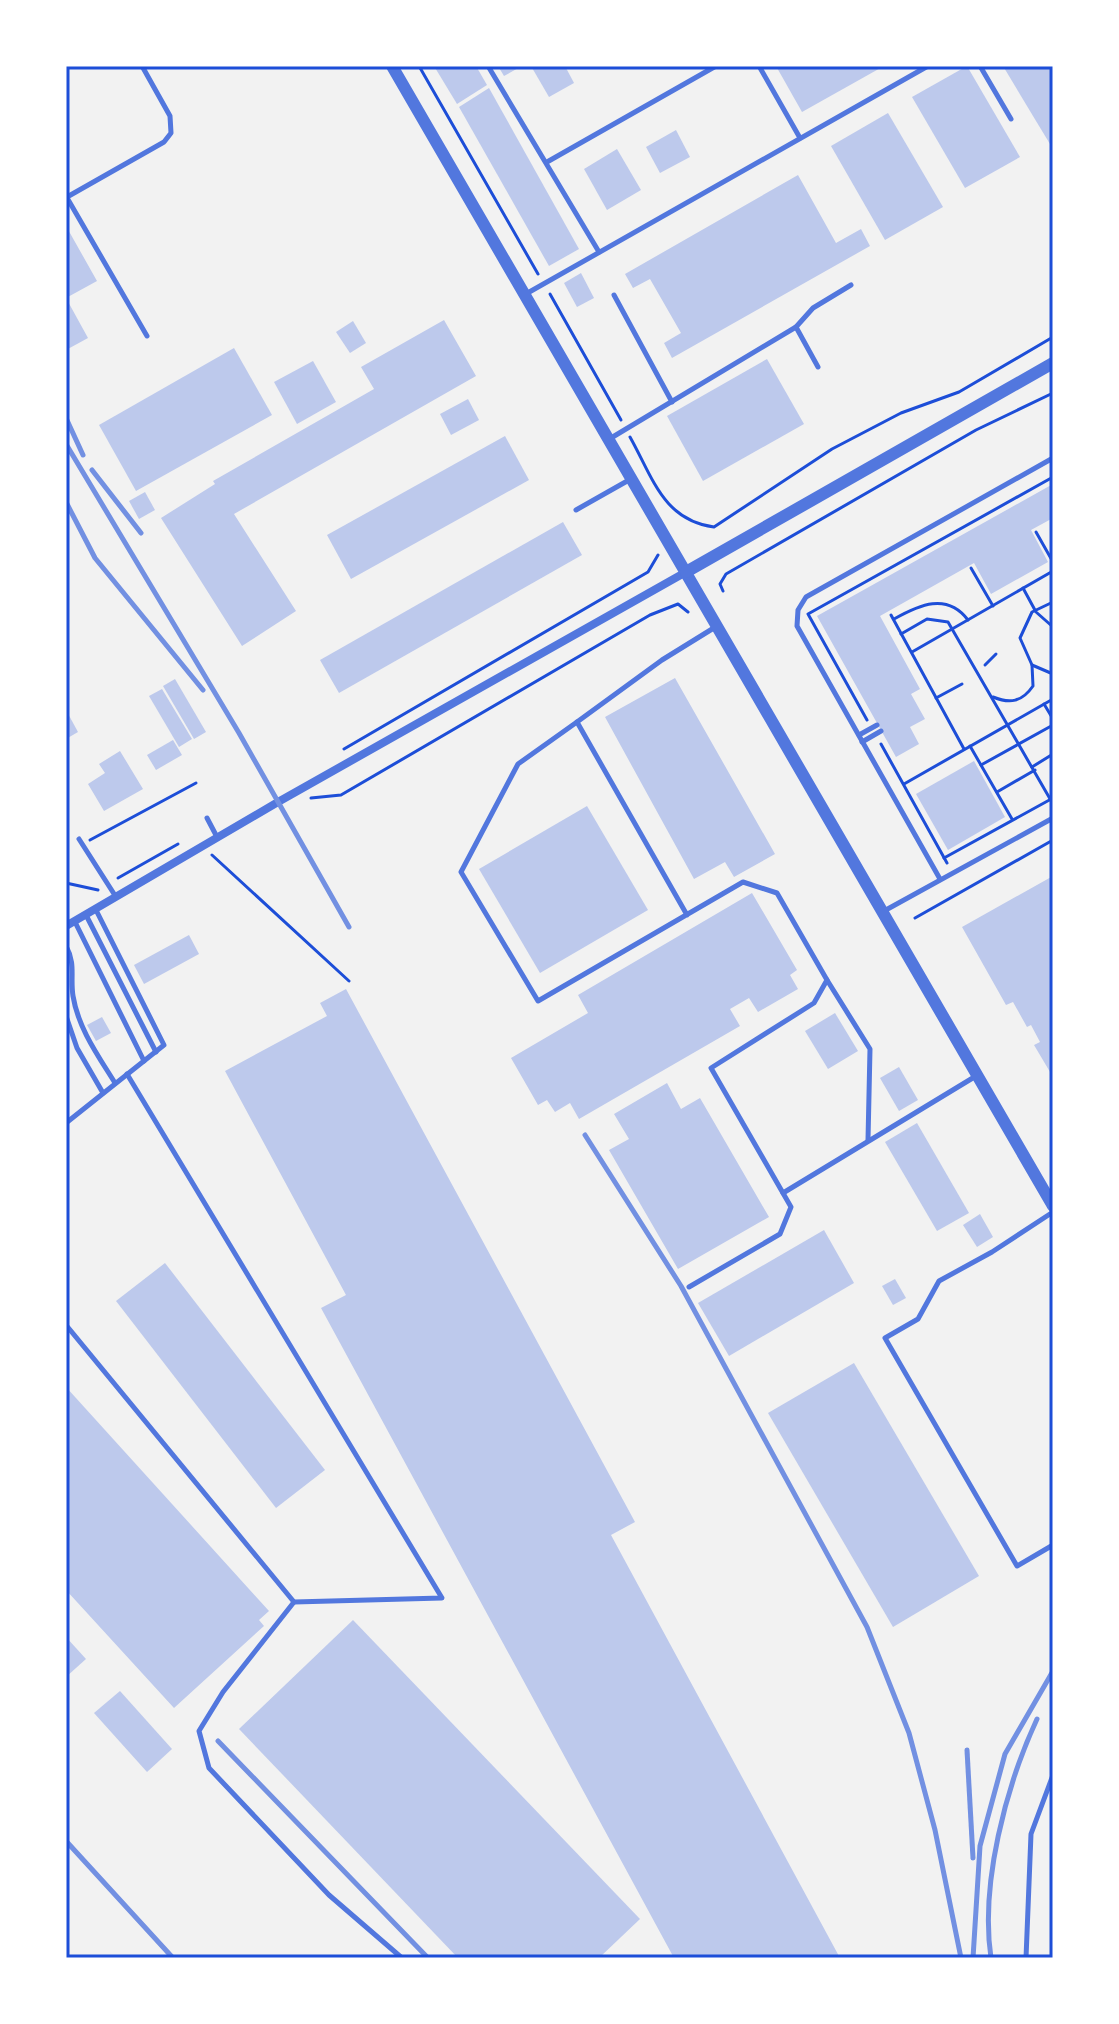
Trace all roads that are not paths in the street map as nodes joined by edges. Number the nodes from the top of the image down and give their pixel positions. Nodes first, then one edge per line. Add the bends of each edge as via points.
1 (142, 66) edge
2 (392, 66) edge
3 (488, 66) edge
4 (716, 66) edge
5 (759, 66) edge
6 (928, 66) edge
7 (980, 66) edge
8 (1011, 119) dead end
9 (800, 138) junction
10 (547, 162) junction
11 (67, 196) edge
12 (599, 252) junction
13 (851, 285) dead end
14 (523, 295) junction
15 (614, 295) dead end
16 (796, 327) junction
17 (147, 336) dead end
18 (1053, 363) edge
19 (818, 367) dead end
20 (672, 402) junction
21 (606, 441) junction
22 (1053, 458) edge
23 (629, 480) junction
24 (576, 510) dead end
25 (686, 572) junction
26 (718, 626) junction
27 (577, 722) junction
28 (859, 735) junction
29 (862, 742) junction
30 (207, 818) dead end
31 (1053, 818) edge
32 (218, 838) junction
33 (80, 842) road end
34 (940, 879) junction
35 (116, 897) junction
36 (96, 910) junction
37 (883, 912) junction
38 (86, 915) junction
39 (687, 915) junction
40 (70, 924) edge
41 (66, 946) edge
42 (127, 953) dead end
43 (119, 957) junction
44 (827, 980) junction
45 (66, 1016) edge
46 (156, 1052) junction
47 (144, 1061) junction
48 (127, 1074) junction
49 (976, 1076) junction
50 (115, 1083) junction
51 (103, 1093) junction
52 (66, 1123) edge
53 (868, 1140) junction
54 (783, 1193) junction
55 (1053, 1209) edge
56 (689, 1287) dead end
57 (66, 1325) edge
58 (1053, 1545) edge
59 (294, 1602) junction
60 (1053, 1775) edge
61 (402, 1958) edge
62 (1026, 1958) edge

1 - 11 lane via 170,116 171,133 164,142
2 - 14 street
3 - 10 lane
4 - 10 lane
5 - 9 lane
6 - 9 lane
7 - 8 lane
9 - 12 lane
10 - 12 lane
11 - 17 lane
12 - 14 lane
13 - 16 lane via 813,308
14 - 21 street
15 - 20 lane
16 - 19 lane
16 - 20 lane
18 - 25 street
20 - 21 lane
21 - 23 street
22 - 28 lane via 806,597 797,626
23 - 24 lane
23 - 25 street
25 - 26 street
25 - 32 street
26 - 27 lane
26 - 37 street
27 - 39 lane
27 - 39 lane via 518,764 461,872 538,1001
28 - 29 lane
28 - 29 lane via 876,730
29 - 34 lane
30 - 32 lane
31 - 34 lane
32 - 35 street
33 - 35 lane
34 - 37 lane
35 - 36 street
36 - 38 street
36 - 43 lane
37 - 49 street
38 - 40 street
38 - 46 lane
39 - 44 lane via 743,882 777,893
40 - 47 lane
41 - 50 lane via 73,959 73,997 90,1042
42 - 43 lane
43 - 46 lane via 164,1045
44 - 53 lane via 870,1049
44 - 54 lane via 814,1003 711,1068
45 - 51 lane
46 - 47 lane
47 - 48 lane
48 - 50 lane
48 - 59 lane via 442,1598
49 - 53 lane
49 - 55 street
50 - 51 lane
51 - 52 lane
53 - 54 lane
54 - 56 lane via 791,1207 780,1234
55 - 58 lane via 939,1281 918,1319 885,1338 1017,1566
57 - 59 lane
59 - 61 lane via 199,1731 209,1768 329,1895
60 - 62 lane via 1031,1834

